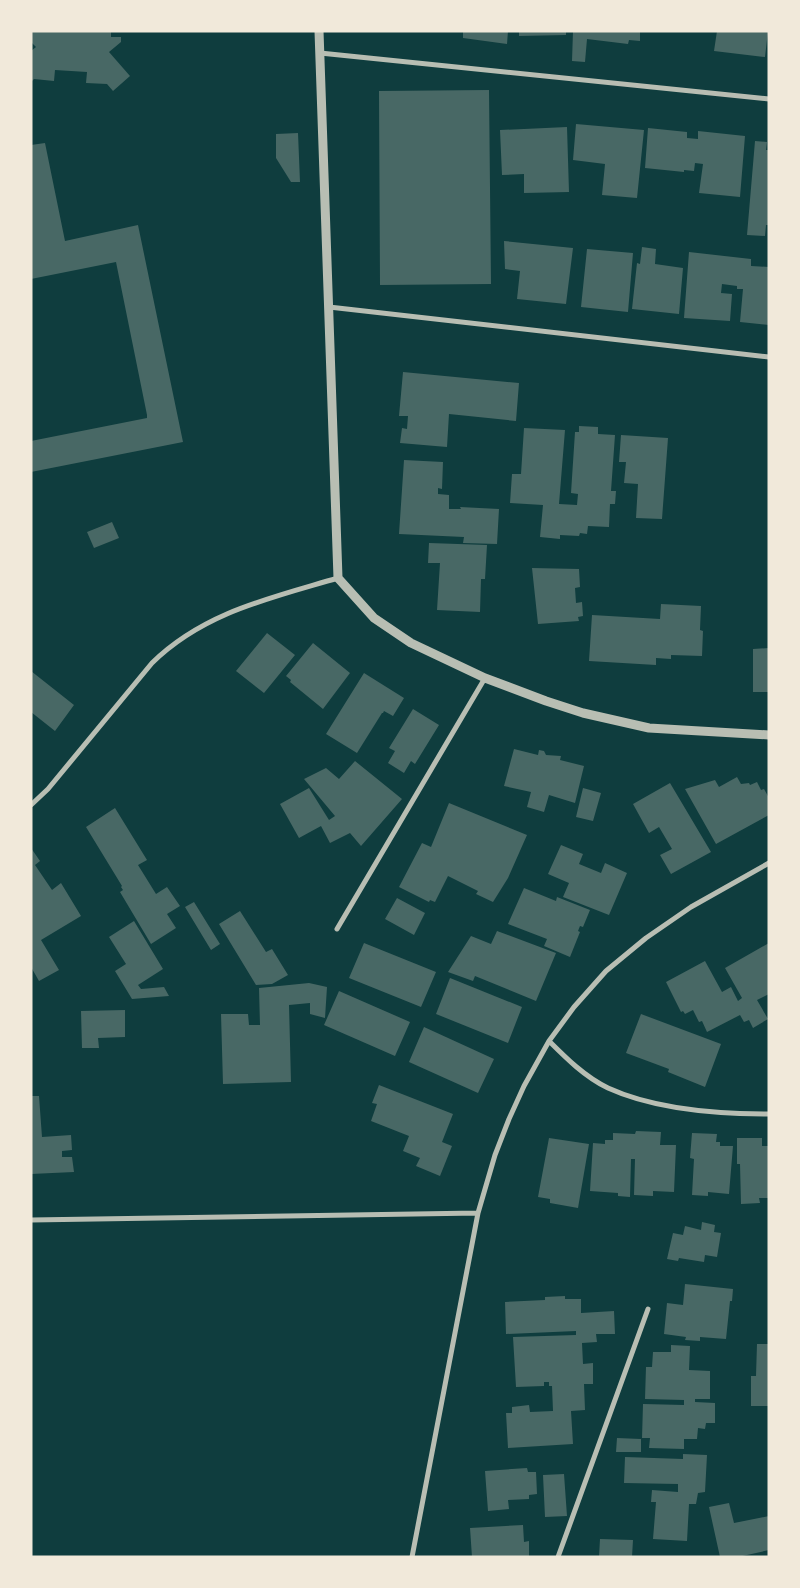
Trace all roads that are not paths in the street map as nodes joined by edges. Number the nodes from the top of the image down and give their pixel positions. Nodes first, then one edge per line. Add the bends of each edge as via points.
1 (319, 31) edge
2 (320, 53) junction
3 (769, 99) edge
4 (329, 307) junction
5 (769, 356) edge
6 (338, 578) junction
7 (485, 678) junction
8 (769, 735) edge
9 (31, 805) edge
10 (769, 863) edge
11 (336, 929) dead end
12 (549, 1041) junction
13 (769, 1114) edge
14 (478, 1213) junction
15 (31, 1220) edge
16 (648, 1309) dead end
17 (412, 1557) edge
18 (558, 1557) edge

1 - 2 street
2 - 3 street
2 - 4 street
4 - 5 street
4 - 6 street
6 - 7 street via 374,618 404,638
6 - 9 street via 250,604 196,629 168,647
7 - 8 street via 583,713 649,728
7 - 11 street
10 - 12 street via 691,907 646,938 606,971
12 - 13 street via 585,1074 608,1088 642,1100 707,1112
12 - 14 street via 509,1119
14 - 15 street
14 - 17 street
16 - 18 street

